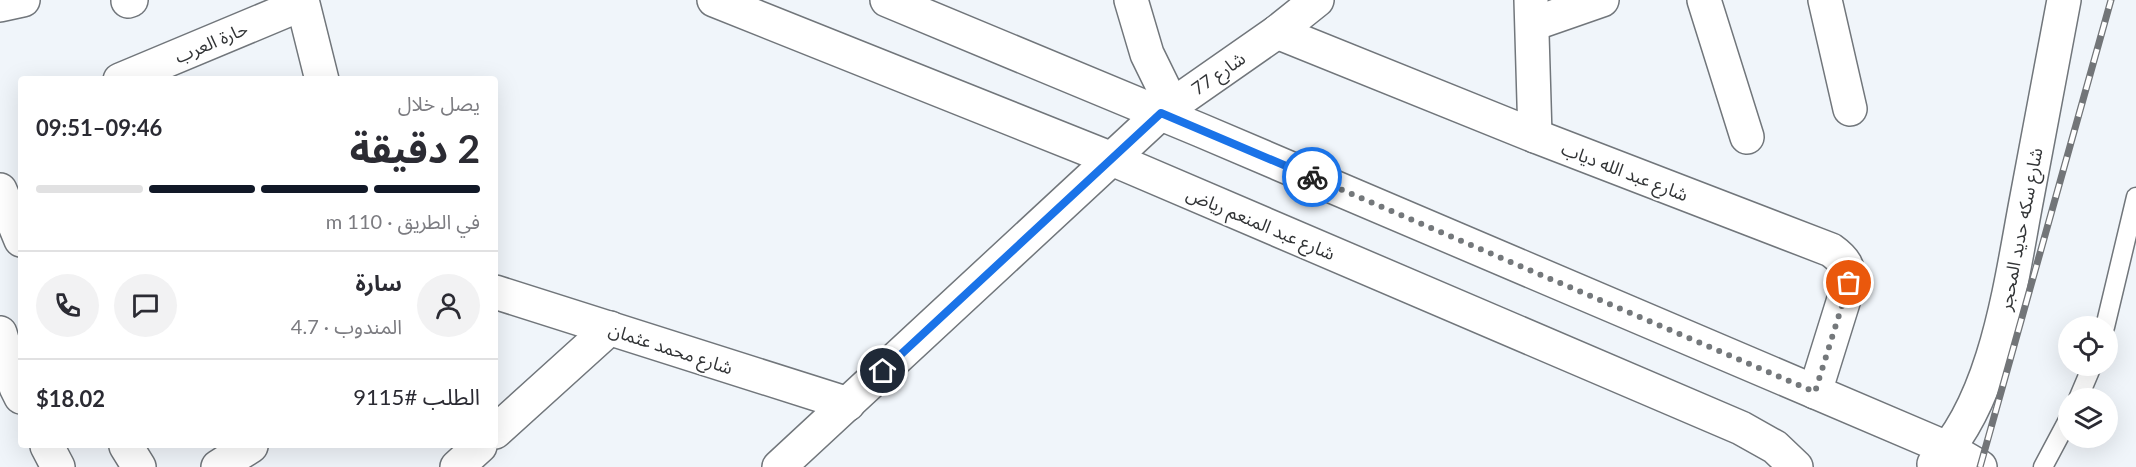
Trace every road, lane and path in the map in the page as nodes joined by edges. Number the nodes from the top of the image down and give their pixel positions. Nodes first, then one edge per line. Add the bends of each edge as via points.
1 (22, 0) edge
2 (714, 0) edge
3 (887, 0) edge
4 (1131, 0) edge
5 (1317, 0) edge
6 (1602, 0) edge
7 (1704, 0) edge
8 (1825, 0) edge
9 (2064, 0) edge
10 (302, 2) edge
11 (0, 5) edge
12 (1532, 12) edge
13 (1277, 32) junction
14 (129, 76) edge
15 (321, 76) edge
16 (1167, 109) junction
17 (1850, 109) dead end
18 (1535, 136) junction
19 (1747, 137) dead end
20 (1112, 159) junction
21 (0, 190) edge
22 (2136, 197) edge
23 (18, 233) edge
24 (498, 293) edge
25 (2108, 316) edge
26 (610, 328) junction
27 (0, 333) edge
28 (12, 392) edge
29 (1815, 392) junction
30 (848, 404) junction
31 (498, 429) edge
32 (2058, 439) edge
33 (48, 448) edge
34 (127, 448) edge
35 (249, 448) edge
36 (478, 448) edge
37 (1940, 458) edge
38 (58, 467) edge
39 (139, 467) edge
40 (218, 467) edge
41 (457, 467) edge
42 (779, 467) edge
43 (1796, 467) edge
44 (1980, 467) edge
45 (2043, 467) edge

1 - 11 street
2 - 20 street, شارع عبد المنعم رياض
3 - 16 street
4 - 16 street
5 - 13 street, شارع 77
6 - 12 street
7 - 19 street
8 - 17 street
9 - 37 street, شارع سكه حديد المحجر via 2006,308 1982,388
10 - 14 street, حارة العرب
10 - 15 street
12 - 18 street
13 - 16 street, شارع 77
13 - 18 street, شارع عبد الله دياب
16 - 20 street, شارع 77
16 - 29 street
18 - 29 street, شارع عبد الله دياب via 1831,250 1843,258 1849,270 1849,283
20 - 30 street, شارع 77
20 - 43 street, شارع عبد المنعم رياض via 1741,428 1775,447
21 - 23 street
22 - 25 lane
24 - 26 street, شارع محمد عثمان
26 - 30 street, شارع محمد عثمان
26 - 31 street
27 - 28 street
29 - 37 street
30 - 42 street, شارع 77
32 - 45 lane
33 - 38 street
34 - 39 street
35 - 40 street
36 - 41 street
37 - 44 street

